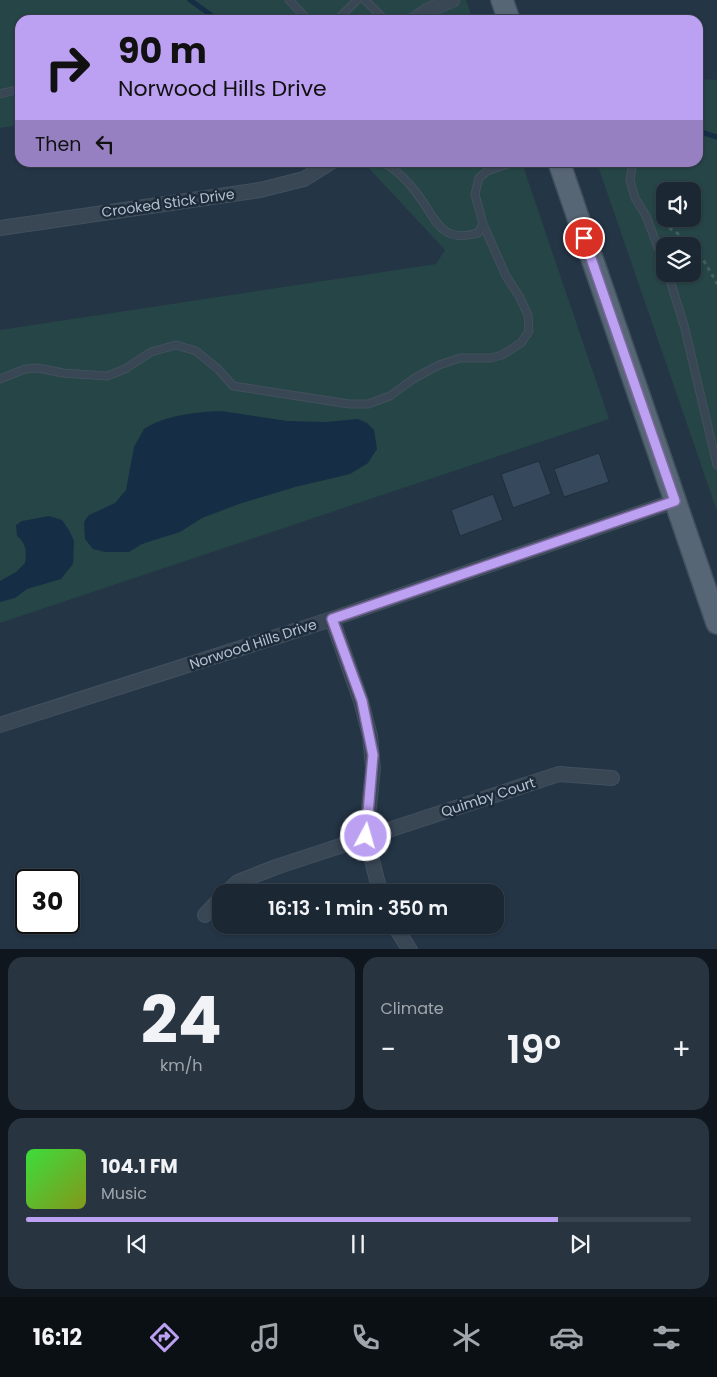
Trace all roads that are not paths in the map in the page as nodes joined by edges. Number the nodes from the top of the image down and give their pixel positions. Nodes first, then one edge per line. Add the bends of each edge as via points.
1 (289, 0) edge
2 (358, 0) edge
3 (366, 0) edge
4 (452, 0) edge
5 (502, 0) edge
6 (303, 15) edge
7 (342, 15) edge
8 (380, 15) edge
9 (421, 15) edge
10 (507, 15) edge
11 (15, 90) edge
12 (0, 94) edge
13 (323, 167) edge
14 (391, 167) edge
15 (500, 167) edge
16 (560, 167) edge
17 (632, 167) edge
18 (483, 224) junction
19 (0, 228) edge
20 (656, 242) edge
21 (671, 282) edge
22 (0, 379) edge
23 (717, 465) edge
24 (675, 501) junction
25 (332, 619) junction
26 (717, 623) edge
27 (0, 725) edge
28 (612, 778) dead end
29 (366, 836) junction
30 (236, 884) edge
31 (378, 884) edge
32 (212, 908) edge
33 (205, 915) dead end
34 (400, 934) edge
35 (409, 949) edge

1 - 6 lane
2 - 7 lane
3 - 8 lane
4 - 9 street
5 - 10 main road
11 - 12 lane
13 - 19 street, Crooked Stick Drive via 304,179 260,190
14 - 18 lane via 416,192 436,224 447,232 468,236 478,233
15 - 18 lane via 479,178 475,194
16 - 24 main road
17 - 20 lane via 630,180 635,198
18 - 22 lane via 506,276 525,308 529,331 526,337 491,358 460,358 439,365 383,400 358,405 238,388 196,351 176,345 151,352 107,376 38,368 25,369
21 - 23 lane
24 - 25 street, Norwood Hills Drive
24 - 26 main road
25 - 27 street, Norwood Hills Drive
25 - 29 street via 362,701 373,755
28 - 29 street, Quimby Court via 559,774
29 - 30 street, Quimby Court
29 - 31 street
32 - 33 street
34 - 35 street

